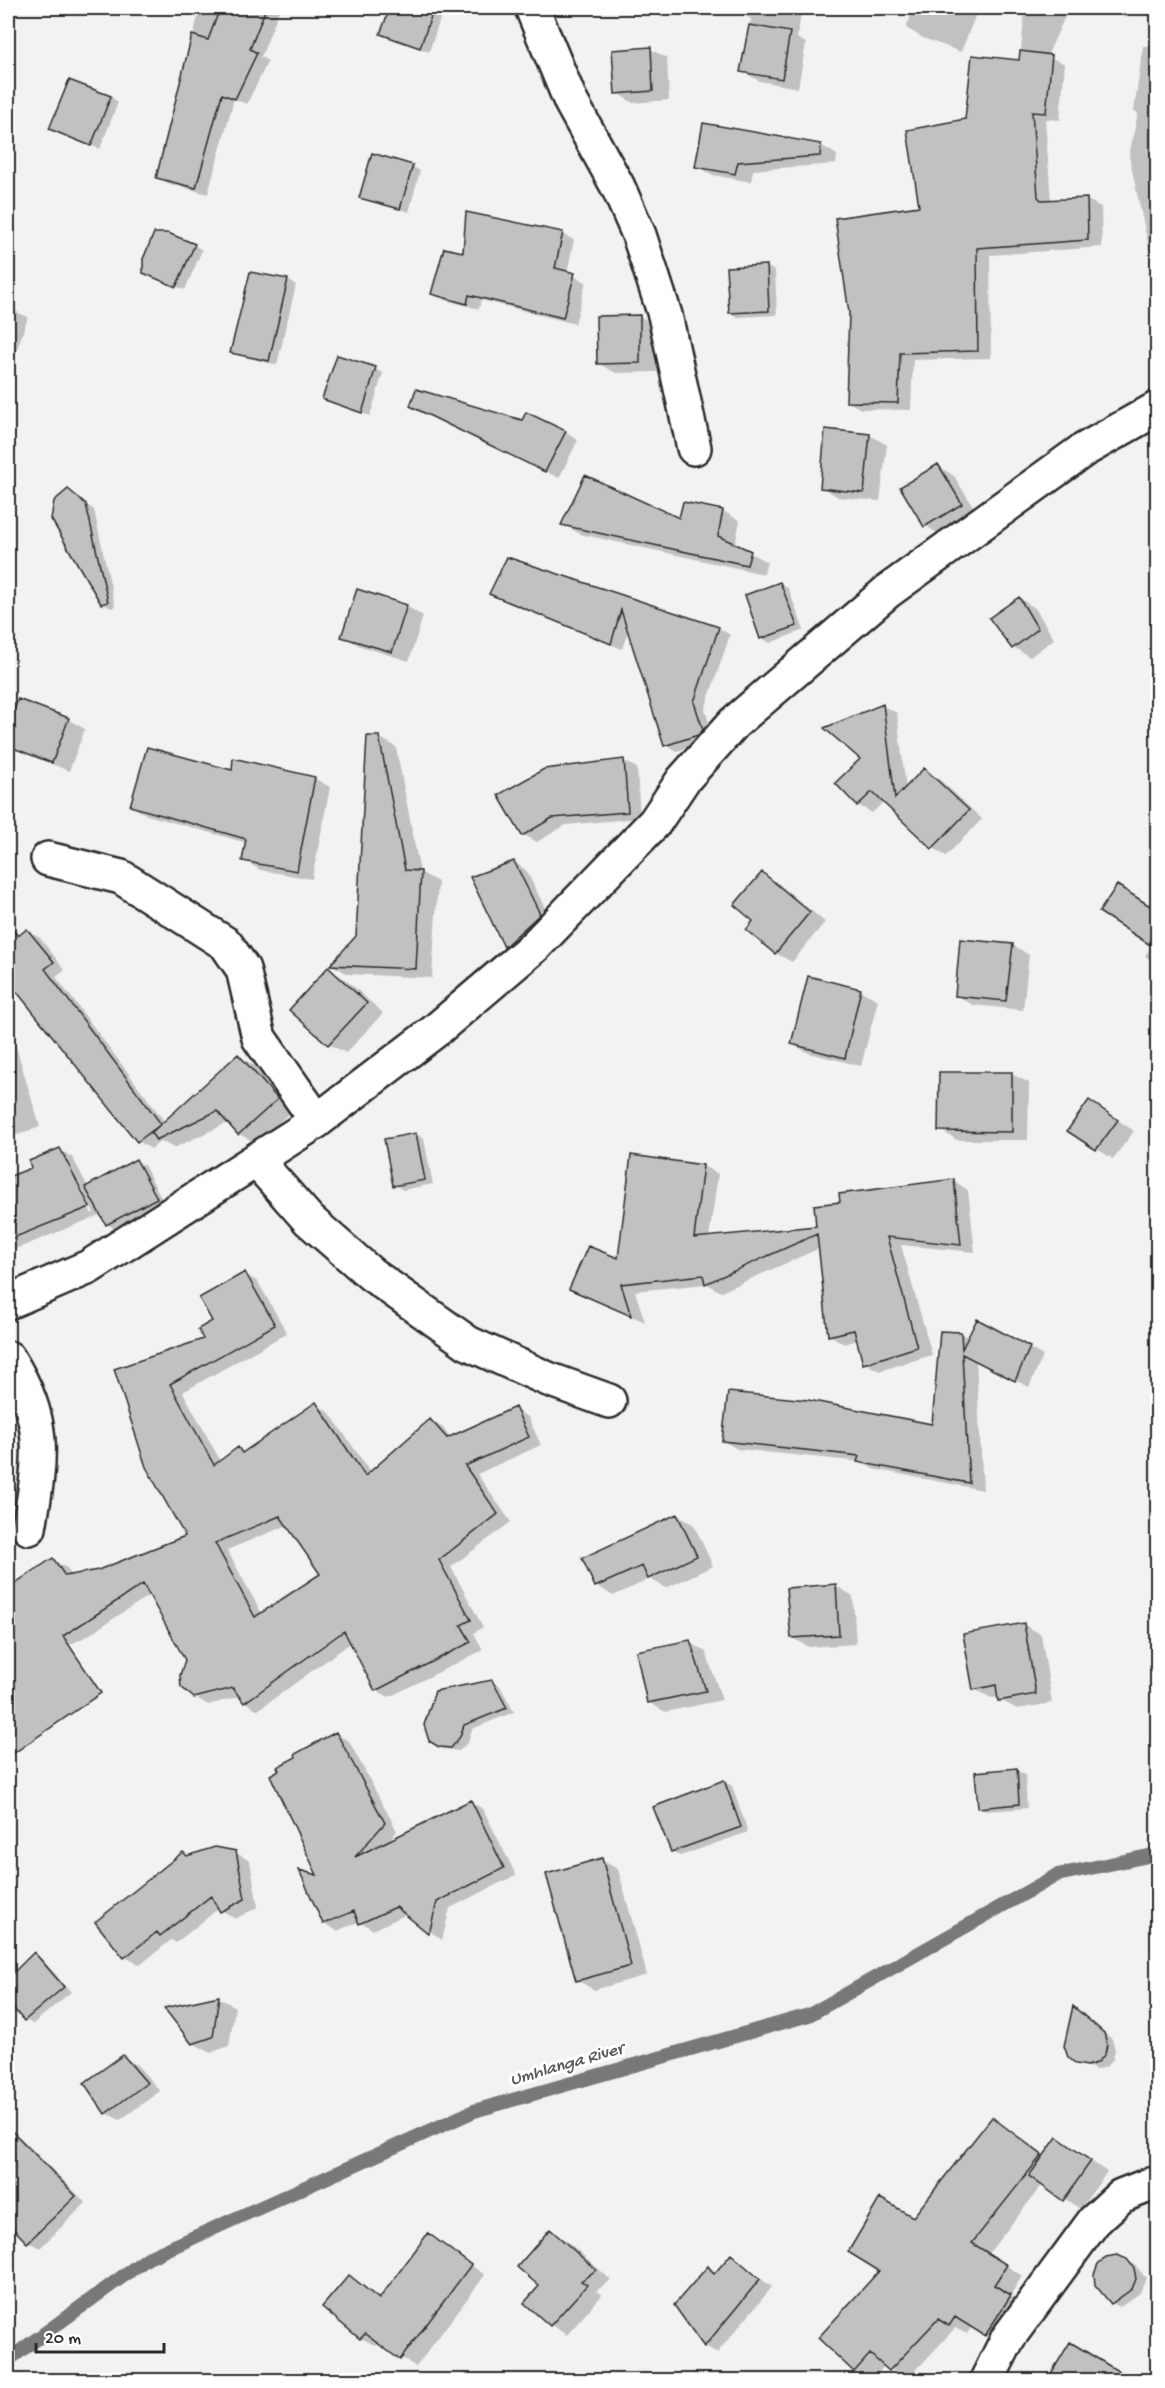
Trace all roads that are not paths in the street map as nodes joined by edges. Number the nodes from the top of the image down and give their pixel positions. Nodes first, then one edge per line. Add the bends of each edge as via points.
1 (532, 8) edge
2 (1158, 408) edge
3 (694, 448) dead end
4 (48, 859) dead end
5 (317, 1120) junction
6 (256, 1160) junction
7 (8, 1302) edge
8 (8, 1358) edge
9 (609, 1401) dead end
10 (29, 1528) dead end
11 (1158, 2185) edge
12 (987, 2380) edge

1 - 3 street via 571,102 618,187 639,235 665,315
2 - 5 street via 1082,452 888,591 734,723 683,780 655,822 535,946 435,1031
4 - 5 street via 121,877 226,944 243,969 259,1038
5 - 6 street
6 - 7 street via 89,1267
6 - 9 street via 309,1220 344,1251 468,1343
8 - 10 street via 25,1386 38,1424 39,1467
11 - 12 street via 1121,2196 1094,2221 1008,2338

